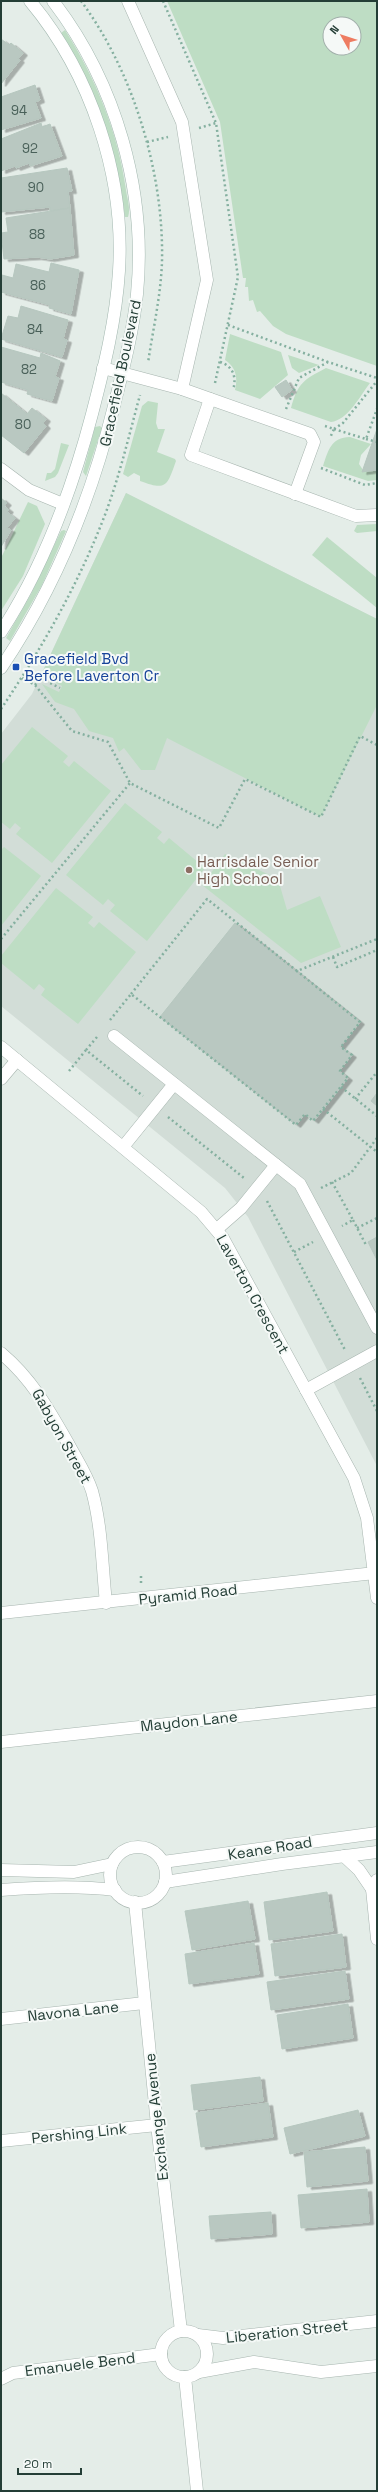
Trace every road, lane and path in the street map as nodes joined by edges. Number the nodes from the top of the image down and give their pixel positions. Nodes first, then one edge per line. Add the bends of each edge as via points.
1 (30, 1) edge
2 (54, 1) edge
3 (128, 1) edge
4 (163, 1) edge
5 (216, 123) junction
6 (196, 129) dead end
7 (173, 135) dead end
8 (147, 142) dead end
9 (228, 325) junction
10 (220, 362) junction
11 (328, 362) junction
12 (103, 368) junction
13 (122, 373) junction
14 (377, 379) edge
15 (209, 383) dead end
16 (182, 389) junction
17 (232, 392) dead end
18 (210, 399) junction
19 (377, 409) edge
20 (286, 411) dead end
21 (366, 439) junction
22 (377, 442) edge
23 (319, 468) dead end
24 (1, 469) edge
25 (377, 483) edge
26 (295, 494) junction
27 (63, 504) junction
28 (377, 515) edge
29 (1, 632) edge
30 (1, 668) edge
31 (22, 678) dead end
32 (35, 685) junction
33 (60, 688) dead end
34 (377, 745) edge
35 (130, 783) junction
36 (1, 939) edge
37 (377, 939) edge
38 (377, 950) edge
39 (333, 957) junction
40 (297, 972) junction
41 (131, 994) junction
42 (108, 1023) dead end
43 (99, 1034) dead end
44 (114, 1036) dead end
45 (1, 1047) edge
46 (86, 1050) dead end
47 (17, 1060) junction
48 (377, 1072) edge
49 (1, 1080) edge
50 (174, 1084) junction
51 (341, 1087) junction
52 (356, 1099) junction
53 (323, 1110) junction
54 (377, 1116) edge
55 (377, 1138) edge
56 (370, 1146) junction
57 (123, 1147) junction
58 (377, 1152) edge
59 (276, 1165) junction
60 (307, 1196) junction
61 (377, 1218) edge
62 (352, 1220) dead end
63 (357, 1228) junction
64 (217, 1229) junction
65 (366, 1245) dead end
66 (377, 1328) edge
67 (377, 1351) edge
68 (1, 1353) edge
69 (306, 1390) junction
70 (374, 1573) junction
71 (377, 1598) edge
72 (106, 1603) junction
73 (1, 1613) edge
74 (377, 1701) edge
75 (1, 1742) edge
76 (377, 1833) edge
77 (377, 1852) edge
78 (344, 1856) junction
79 (163, 1862) junction
80 (112, 1864) junction
81 (1, 1870) edge
82 (165, 1882) junction
83 (374, 1884) edge
84 (1, 1890) edge
85 (114, 1890) junction
86 (135, 1902) junction
87 (377, 1939) edge
88 (144, 2003) junction
89 (1, 2019) edge
90 (157, 2124) junction
91 (1, 2141) edge
92 (377, 2321) edge
93 (181, 2331) junction
94 (198, 2335) junction
95 (161, 2354) junction
96 (377, 2366) edge
97 (199, 2372) junction
98 (185, 2377) junction
99 (1, 2379) edge
100 (197, 2491) edge

1 - 12 street, Gracefield Boulevard via 53,32 83,86 98,124 112,177 117,214 119,271 114,315
2 - 13 street, Gracefield Boulevard via 84,46 104,86 120,128 131,175 138,232 138,286
3 - 16 street via 182,122 207,280
4 - 5 path
5 - 6 path
5 - 9 path via 238,277
7 - 8 path
9 - 10 path
9 - 11 path
10 - 15 path via 215,385
10 - 17 path via 228,365 233,371 235,381
11 - 14 path
11 - 20 path via 299,378
12 - 13 street
12 - 27 street, Gracefield Boulevard via 87,433
13 - 16 street
13 - 30 street, Gracefield Boulevard via 99,462 68,547 31,620
14 - 21 path via 342,423 334,429
16 - 18 street
18 - 26 street via 191,455
18 - 26 street via 310,434 314,442
19 - 21 path
21 - 22 path
23 - 25 path via 365,485
24 - 27 street via 29,490
26 - 28 street via 356,516
27 - 29 street, Gracefield Boulevard via 29,583
31 - 32 path
32 - 33 path via 40,678
32 - 35 path via 72,731 108,742
34 - 35 path via 360,736 321,817 245,779 219,828
35 - 36 path
37 - 39 path
38 - 39 path via 337,967
39 - 40 path
40 - 41 path via 207,899
40 - 51 path via 360,1022 341,1046 352,1055 340,1071 348,1078
41 - 42 path
41 - 53 path via 296,1125 305,1114 314,1121
43 - 46 path
44 - 50 street
45 - 47 street, Laverton Crescent
47 - 49 street
47 - 57 street, Laverton Crescent
48 - 52 path
50 - 57 street
50 - 59 street
51 - 52 path
51 - 53 path
52 - 54 path
53 - 56 path
55 - 56 path
56 - 58 path
56 - 60 path via 351,1173
57 - 64 street, Laverton Crescent via 201,1212
59 - 60 street via 300,1184
59 - 64 street via 241,1208
60 - 66 street
61 - 63 path
62 - 63 path
63 - 65 path
64 - 69 street, Laverton Crescent
67 - 69 street
68 - 72 street, Gabyon Street via 40,1394 92,1490
69 - 70 street, Laverton Crescent via 359,1491 367,1518
70 - 71 street, Laverton Crescent
70 - 72 street, Pyramid Road
72 - 73 street, Pyramid Road
74 - 75 street, Maydon Lane
76 - 79 street, Keane Road
77 - 78 street, Keane Road
78 - 82 street, Keane Road
78 - 83 street
79 - 80 street via 152,1850 134,1846 123,1850
79 - 82 street
80 - 81 street via 74,1872
80 - 85 street via 110,1880
82 - 86 street via 153,1898
83 - 87 street
84 - 85 street
85 - 86 street via 122,1898
86 - 88 street, Exchange Avenue
88 - 89 street, Navona Lane
88 - 90 street, Exchange Avenue
90 - 91 street, Pershing Link
90 - 93 street, Exchange Avenue
92 - 94 street, Liberation Street via 223,2338
93 - 94 street via 190,2331
93 - 95 street via 168,2337 161,2348
94 - 97 street via 208,2351 207,2360
95 - 98 street via 168,2371
95 - 99 street, Emanuele Bend via 13,2373
96 - 97 street, Liberation Street via 321,2372 254,2362
97 - 98 street
98 - 100 street

